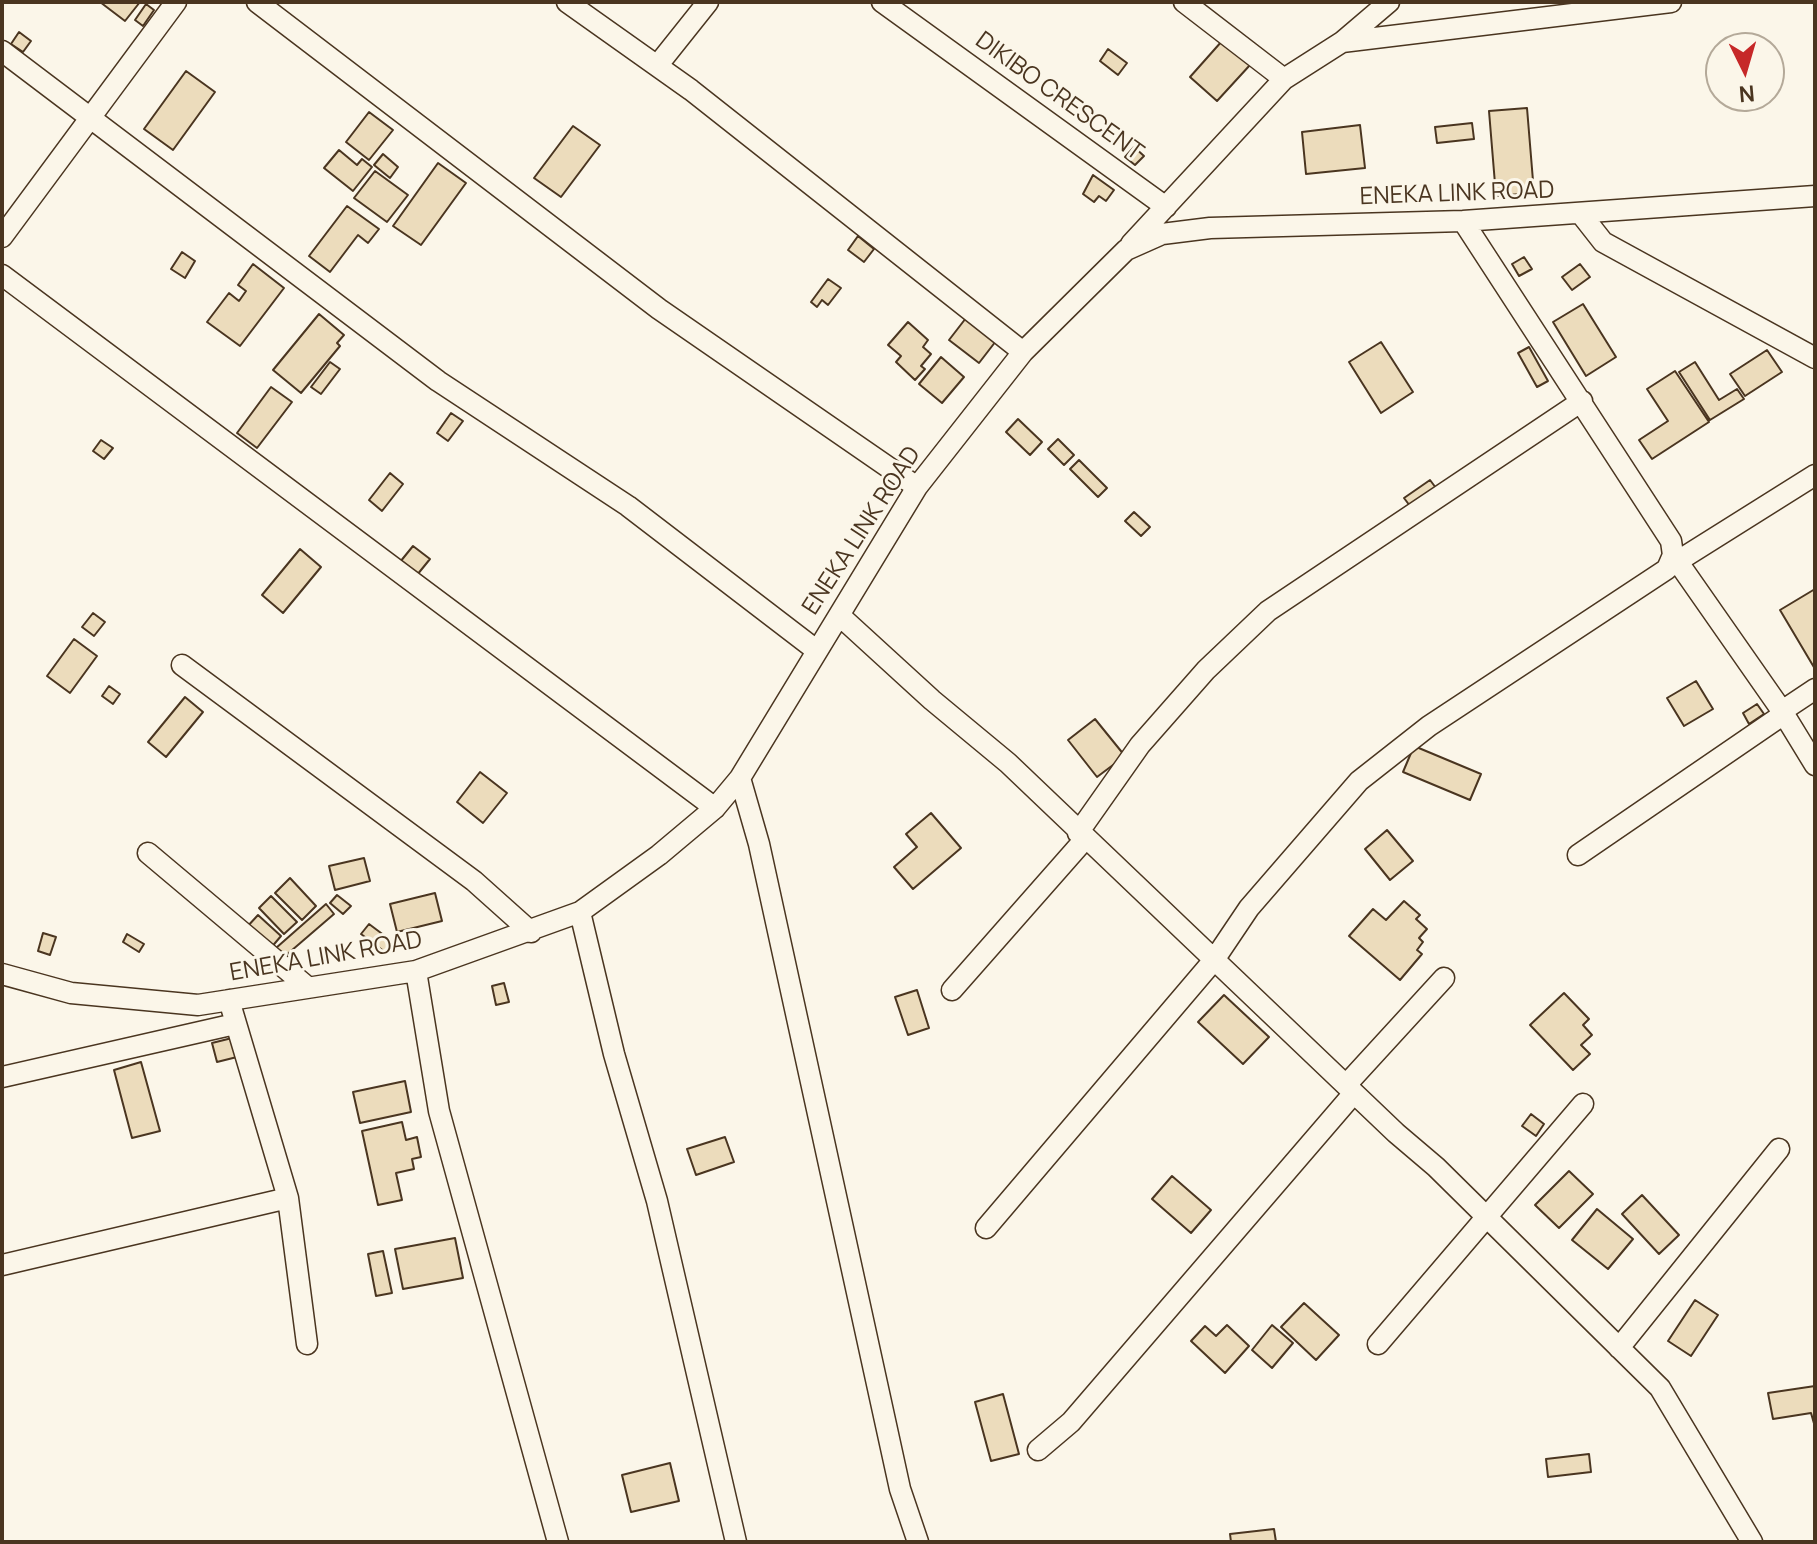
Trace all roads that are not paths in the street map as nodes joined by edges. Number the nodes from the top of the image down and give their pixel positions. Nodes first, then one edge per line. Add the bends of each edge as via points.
1 (176, 2) edge
2 (257, 2) edge
3 (567, 2) edge
4 (708, 2) edge
5 (882, 2) edge
6 (1184, 2) edge
7 (1389, 2) edge
8 (1671, 2) edge
9 (1342, 42) junction
10 (2, 51) edge
11 (657, 66) junction
12 (1284, 79) junction
13 (88, 116) junction
14 (1815, 196) edge
15 (1166, 207) junction
16 (1581, 214) junction
17 (1463, 221) junction
18 (2, 237) edge
19 (1126, 250) junction
20 (2, 275) edge
21 (1023, 352) junction
22 (1815, 358) edge
23 (1582, 401) junction
24 (1815, 475) edge
25 (917, 487) junction
26 (1675, 558) junction
27 (839, 615) junction
28 (816, 650) junction
29 (182, 665) dead end
30 (1815, 689) edge
31 (1783, 713) junction
32 (1815, 765) edge
33 (740, 778) junction
34 (715, 808) junction
35 (1082, 836) junction
36 (148, 853) dead end
37 (1578, 855) dead end
38 (580, 912) junction
39 (531, 932) junction
40 (1214, 960) junction
41 (416, 971) junction
42 (2, 974) edge
43 (1444, 978) dead end
44 (305, 985) junction
45 (952, 990) dead end
46 (229, 1000) junction
47 (235, 1024) junction
48 (2, 1077) edge
49 (1350, 1089) junction
50 (1583, 1104) dead end
51 (1779, 1149) dead end
52 (288, 1198) junction
53 (1486, 1217) junction
54 (986, 1228) dead end
55 (2, 1265) edge
56 (307, 1344) dead end
57 (1378, 1344) dead end
58 (1619, 1348) junction
59 (1038, 1450) dead end
60 (558, 1542) edge
61 (736, 1542) edge
62 (918, 1542) edge
63 (1752, 1542) edge

1 - 13 street
2 - 25 street via 659,309
3 - 11 street
4 - 11 street
5 - 15 street, DIKIBO CRESCENT
6 - 12 street
7 - 9 street
8 - 9 street
9 - 12 street
10 - 13 street
11 - 21 street
12 - 15 street
13 - 18 street
13 - 28 street via 438,381 628,506
14 - 16 street, ENEKA LINK ROAD
15 - 19 street
16 - 17 street, ENEKA LINK ROAD
16 - 22 street via 1603,242
17 - 19 street, ENEKA LINK ROAD via 1210,228 1162,234
17 - 23 street
19 - 21 street, ENEKA LINK ROAD
20 - 34 street
21 - 25 street, ENEKA LINK ROAD
23 - 26 street via 1671,541
23 - 35 street via 1268,611 1206,670 1140,745
24 - 26 street
25 - 27 street, ENEKA LINK ROAD
26 - 31 street
26 - 40 street via 1667,569 1429,726 1359,781 1249,908
27 - 28 street, ENEKA LINK ROAD
27 - 35 street via 1008,763
28 - 33 street, ENEKA LINK ROAD
29 - 39 street via 474,881
30 - 31 street
31 - 32 street
31 - 37 street
33 - 34 street, ENEKA LINK ROAD
33 - 62 street via 900,1489
34 - 38 street, ENEKA LINK ROAD
35 - 40 street
35 - 45 street
36 - 44 street
38 - 39 street, ENEKA LINK ROAD
38 - 61 street via 657,1201
39 - 41 street, ENEKA LINK ROAD
40 - 49 street
40 - 54 street
41 - 44 street, ENEKA LINK ROAD
41 - 60 street via 439,1111
42 - 46 street, ENEKA LINK ROAD via 71,993 198,1005
43 - 49 street
44 - 46 street, ENEKA LINK ROAD
46 - 47 street
47 - 48 street
47 - 52 street
49 - 53 street
49 - 59 street via 1071,1422
50 - 53 street
51 - 58 street
52 - 55 street
52 - 56 street
53 - 57 street
53 - 58 street
58 - 63 street via 1660,1388

